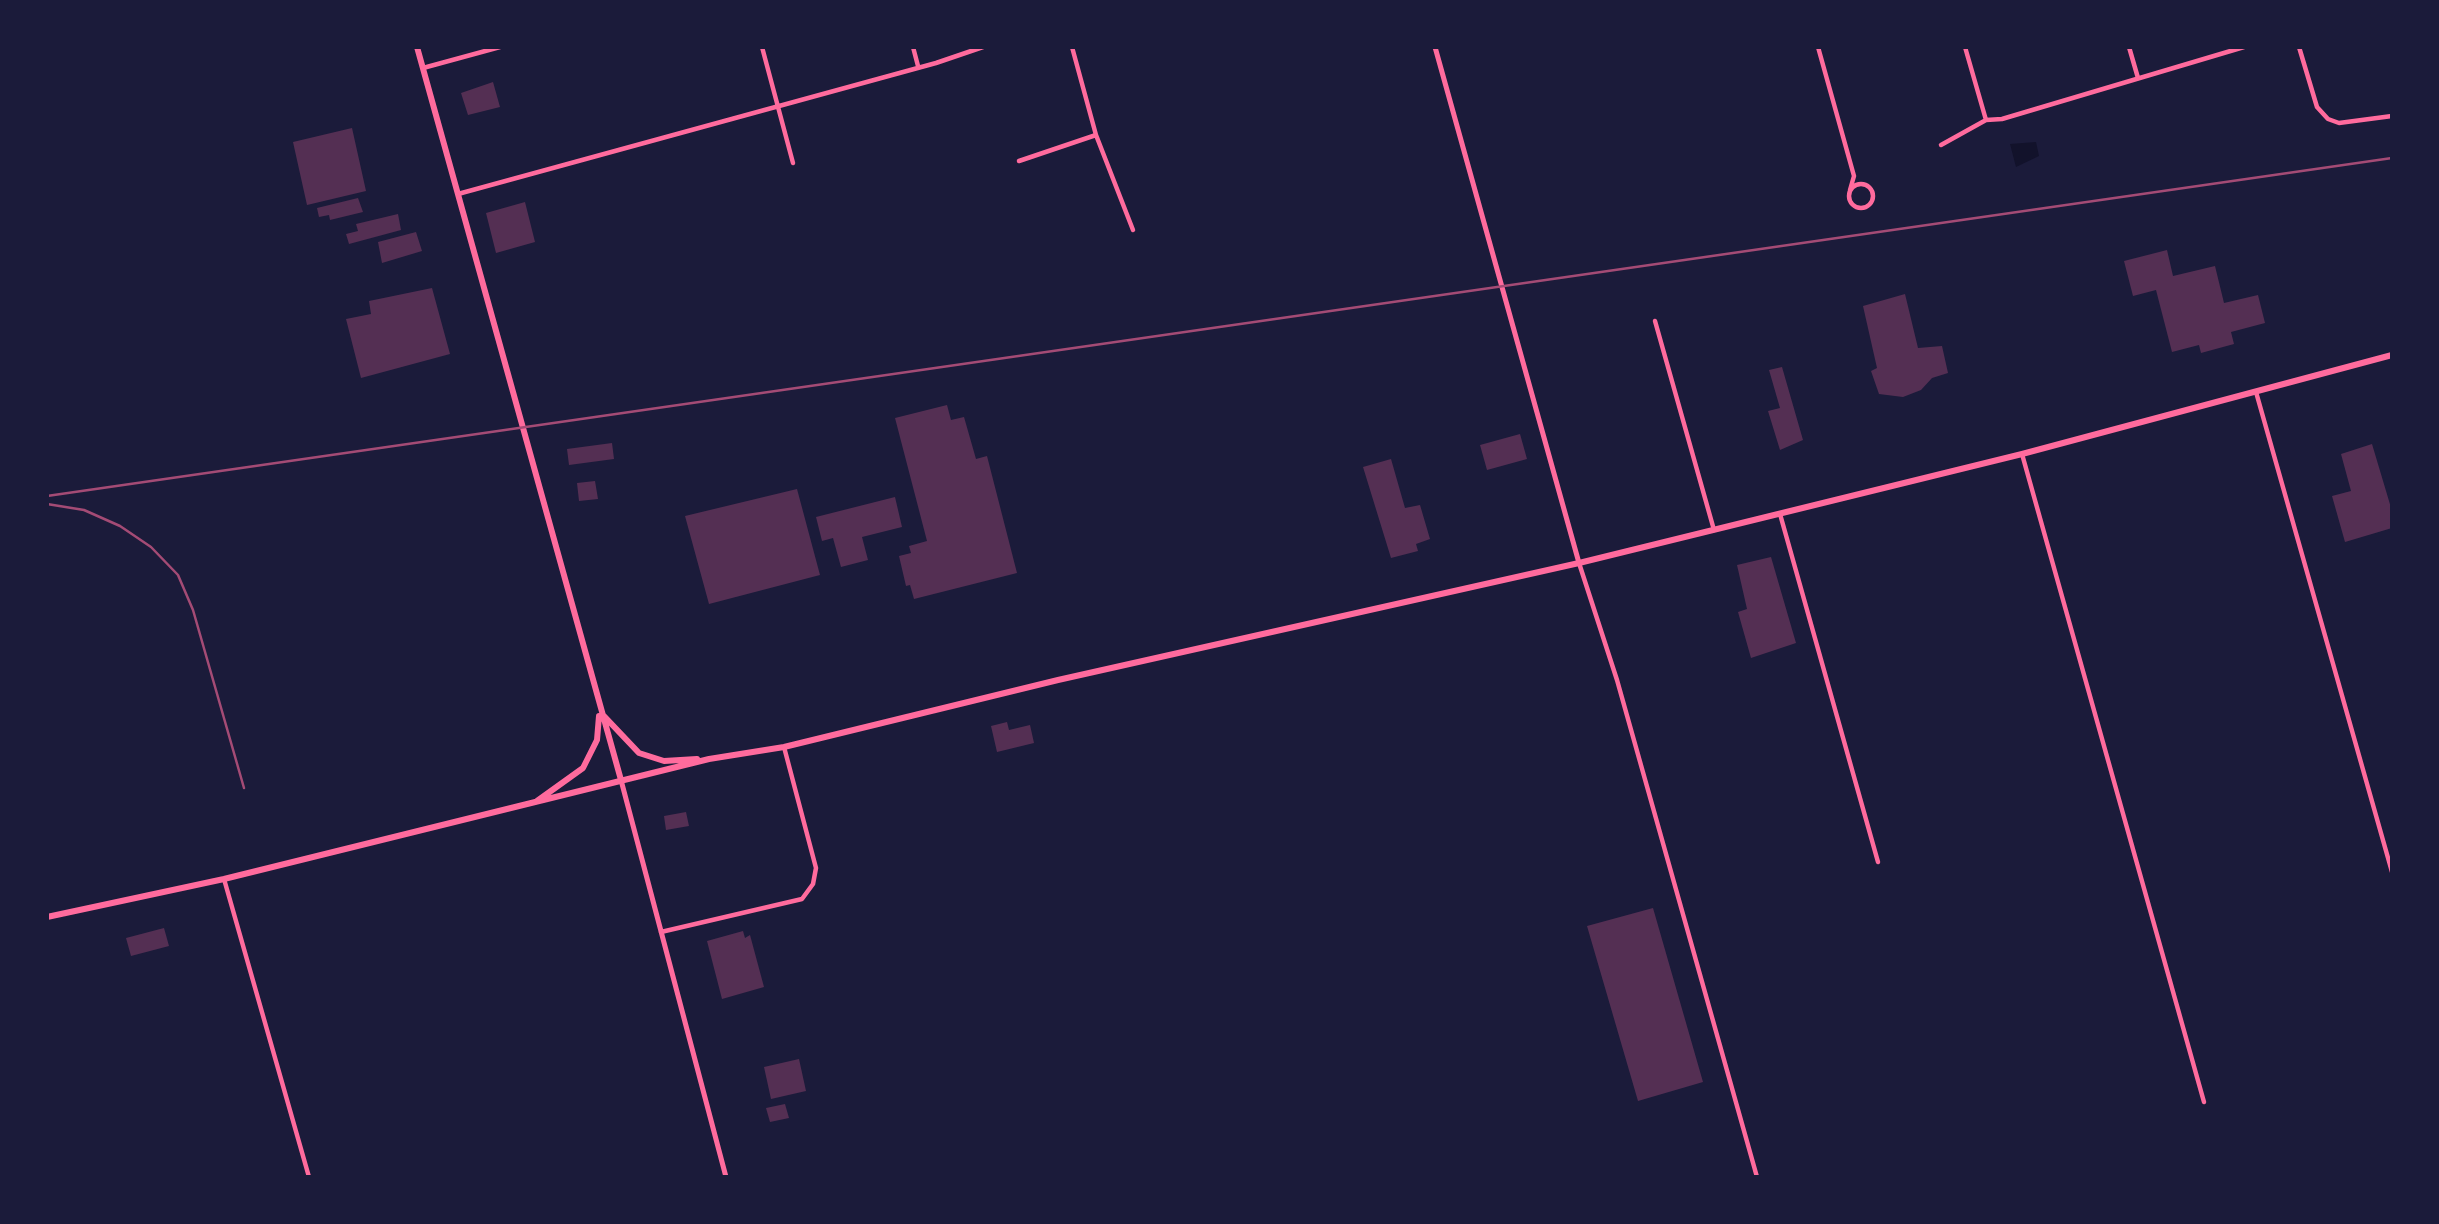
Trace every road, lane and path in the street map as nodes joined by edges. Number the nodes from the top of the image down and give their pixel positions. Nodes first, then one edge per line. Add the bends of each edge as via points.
1 (416, 47) edge
2 (500, 47) edge
3 (762, 47) edge
4 (913, 47) edge
5 (983, 47) edge
6 (1072, 47) edge
7 (1435, 47) edge
8 (1818, 47) edge
9 (1965, 47) edge
10 (2129, 47) edge
11 (2244, 47) edge
12 (2299, 47) edge
13 (918, 66) junction
14 (423, 68) junction
15 (2138, 78) junction
16 (778, 105) junction
17 (2392, 116) edge
18 (1986, 120) junction
19 (1096, 135) junction
20 (1941, 145) dead end
21 (1018, 161) dead end
22 (793, 163) dead end
23 (1853, 173) junction
24 (1866, 186) junction
25 (1850, 190) junction
26 (458, 194) junction
27 (1133, 230) dead end
28 (1655, 321) dead end
29 (2392, 355) edge
30 (2256, 392) junction
31 (2022, 454) junction
32 (1780, 514) junction
33 (1714, 530) junction
34 (1579, 563) junction
35 (600, 711) junction
36 (784, 747) junction
37 (709, 759) junction
38 (621, 780) junction
39 (529, 805) junction
40 (1878, 862) dead end
41 (2392, 872) edge
42 (224, 880) junction
43 (47, 917) edge
44 (660, 932) junction
45 (2204, 1102) dead end
46 (309, 1177) edge
47 (726, 1177) edge
48 (1757, 1177) edge

1 - 14 main road
2 - 14 street
3 - 16 street
4 - 13 street
5 - 13 street
6 - 19 street
7 - 34 street
8 - 23 street
9 - 18 street
10 - 15 street
11 - 15 street
12 - 17 street via 2317,107 2328,120 2339,123
13 - 16 street
14 - 26 main road
15 - 18 street
16 - 22 street
16 - 26 street
18 - 20 street
19 - 21 street
19 - 27 street
23 - 24 street
23 - 25 street
24 - 25 street
24 - 25 street via 1872,199 1864,208 1850,202
26 - 35 main road
28 - 33 street
29 - 30 main road
30 - 31 main road
30 - 41 street
31 - 32 main road
31 - 45 street
32 - 33 main road
32 - 40 street
33 - 34 main road
34 - 36 main road
34 - 48 street via 1618,680
35 - 37 main road via 639,753 664,761
35 - 38 main road
35 - 39 main road via 597,740 583,768
36 - 37 main road
36 - 44 street via 816,868 813,884 802,899
37 - 38 main road
38 - 39 main road
38 - 44 street
39 - 42 main road
42 - 43 main road
42 - 46 street
44 - 47 street

